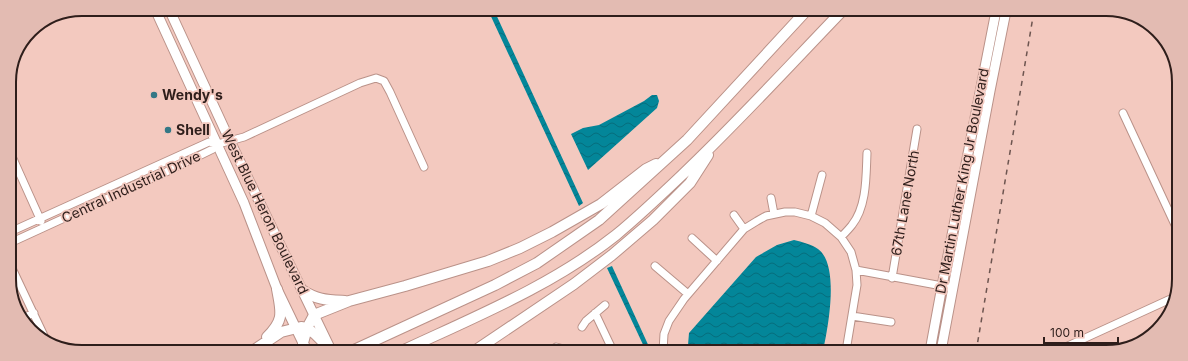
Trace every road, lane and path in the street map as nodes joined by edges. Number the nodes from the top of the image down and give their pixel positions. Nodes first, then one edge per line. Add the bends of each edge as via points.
1 (158, 16) edge
2 (172, 16) edge
3 (801, 16) edge
4 (837, 16) edge
5 (995, 16) edge
6 (1005, 16) edge
7 (1123, 113) dead end
8 (917, 129) dead end
9 (720, 139) junction
10 (230, 141) junction
11 (218, 144) junction
12 (867, 154) dead end
13 (664, 162) junction
14 (16, 165) edge
15 (424, 167) dead end
16 (822, 175) dead end
17 (771, 198) dead end
18 (774, 214) junction
19 (734, 215) dead end
20 (811, 216) junction
21 (40, 218) junction
22 (1172, 218) edge
23 (44, 227) junction
24 (16, 229) edge
25 (744, 229) junction
26 (841, 237) junction
27 (692, 238) dead end
28 (16, 240) edge
29 (717, 260) junction
30 (655, 266) dead end
31 (856, 270) junction
32 (16, 276) edge
33 (892, 278) junction
34 (942, 286) junction
35 (953, 288) junction
36 (277, 289) junction
37 (302, 290) junction
38 (688, 294) junction
39 (1169, 300) edge
40 (349, 301) junction
41 (605, 305) dead end
42 (34, 313) junction
43 (595, 313) junction
44 (314, 315) junction
45 (27, 316) edge
46 (852, 316) junction
47 (891, 322) dead end
48 (582, 327) dead end
49 (295, 328) junction
50 (307, 328) junction
51 (42, 331) edge
52 (258, 345) edge
53 (260, 345) edge
54 (304, 345) edge
55 (305, 345) edge
56 (326, 345) edge
57 (328, 345) edge
58 (365, 345) edge
59 (415, 345) edge
60 (483, 345) edge
61 (610, 345) edge
62 (663, 345) edge
63 (847, 345) edge
64 (931, 345) edge
65 (942, 345) edge
66 (1070, 345) edge

1 - 11 main road, West Blue Heron Boulevard
2 - 10 main road, West Blue Heron Boulevard
3 - 13 highway
4 - 9 highway
5 - 34 main road, Dr Martin Luther King Jr Boulevard
6 - 35 main road, Dr Martin Luther King Jr Boulevard
7 - 22 street
8 - 33 street, 67th Lane North
9 - 59 highway via 645,210 616,235 580,260 546,282 502,305
9 - 60 highway via 690,183 654,220 574,284
10 - 11 street
10 - 15 street via 360,82 376,78 384,81 390,92
10 - 37 main road, West Blue Heron Boulevard
11 - 21 street, Central Industrial Drive via 209,142
11 - 23 street, Central Industrial Drive via 213,149 158,176
11 - 36 main road, West Blue Heron Boulevard
12 - 26 street via 862,202 854,222
13 - 40 highway via 646,168 601,204 520,248 488,261
13 - 58 highway via 599,220 570,242 495,285
14 - 21 street
16 - 20 street
17 - 18 street
18 - 20 street via 796,212
18 - 25 street
19 - 25 street
20 - 26 street via 825,223
21 - 23 street
21 - 24 street, Central Industrial Drive
23 - 28 street, Central Industrial Drive
25 - 29 street
26 - 31 street via 851,252
27 - 29 street
29 - 38 street
30 - 38 street
31 - 33 street
31 - 46 street via 857,285
32 - 42 street
33 - 34 street
34 - 35 street
34 - 64 main road, Dr Martin Luther King Jr Boulevard
35 - 65 main road, Dr Martin Luther King Jr Boulevard
36 - 49 main road, West Blue Heron Boulevard
36 - 52 highway via 280,321
37 - 40 highway via 315,298
37 - 44 main road, West Blue Heron Boulevard
38 - 62 street via 669,321
39 - 66 street
40 - 44 highway
41 - 43 street
42 - 45 street
42 - 51 street
43 - 48 street
43 - 61 street
44 - 50 highway
44 - 57 main road, West Blue Heron Boulevard
46 - 47 street
46 - 63 street
49 - 50 highway
49 - 53 highway via 281,332
49 - 54 main road, West Blue Heron Boulevard
50 - 55 highway
50 - 56 highway

